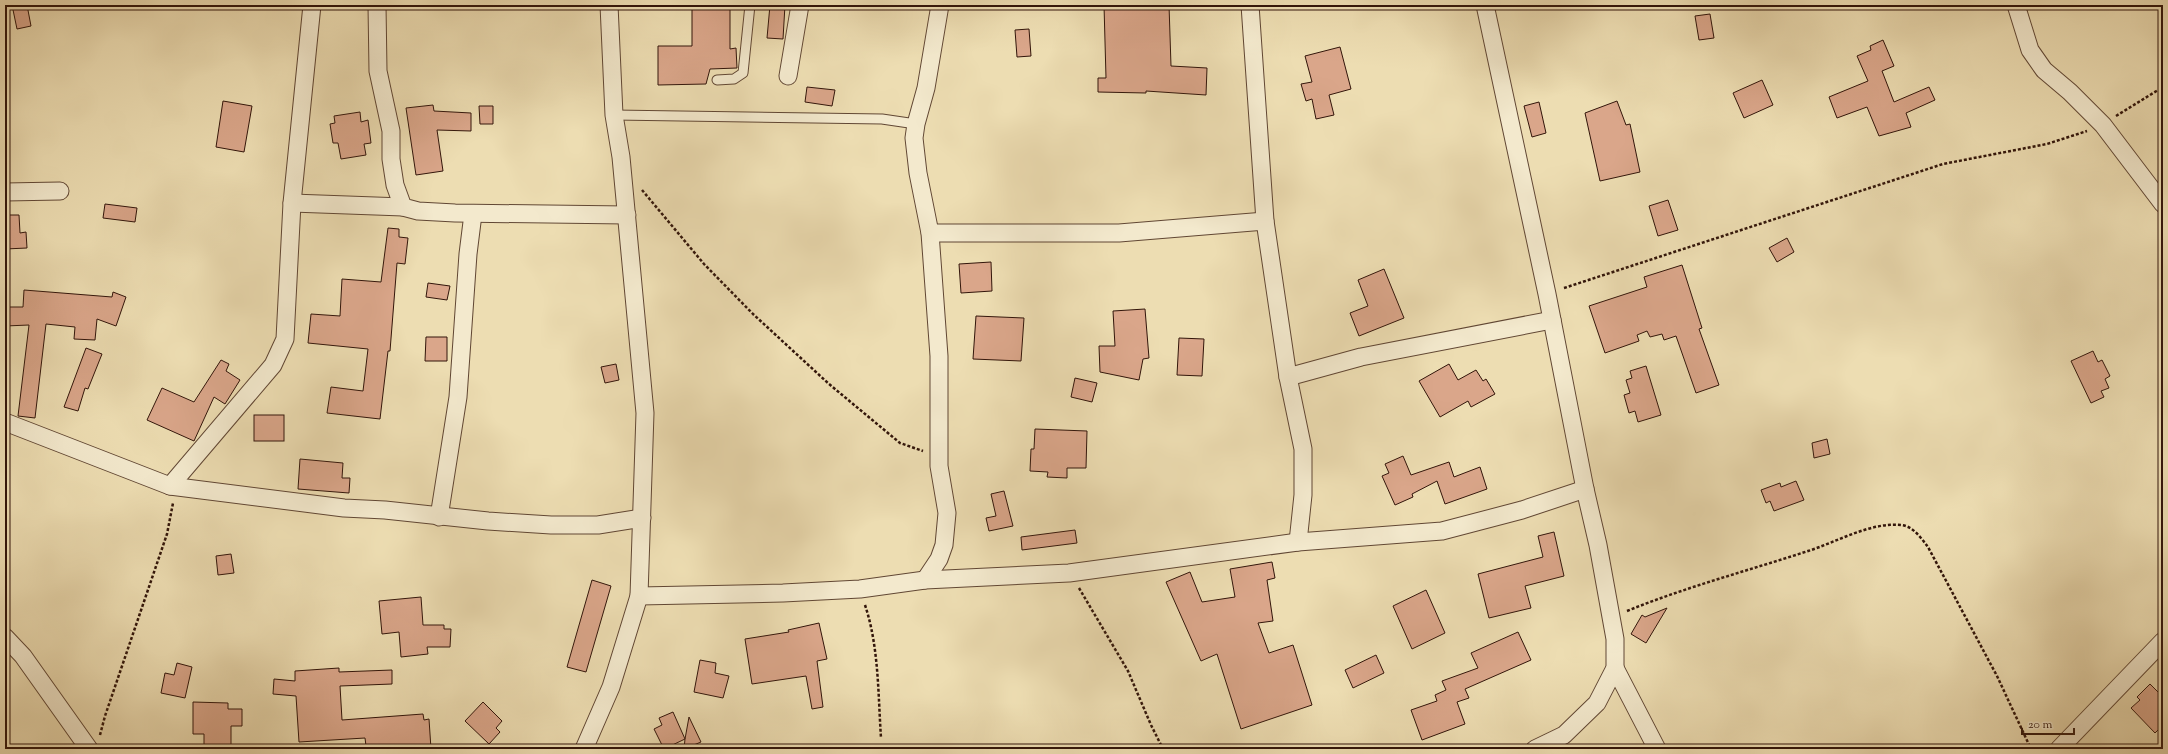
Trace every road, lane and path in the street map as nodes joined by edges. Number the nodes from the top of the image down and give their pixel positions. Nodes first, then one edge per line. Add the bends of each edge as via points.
1 (312, 5) edge
2 (377, 5) edge
3 (609, 5) edge
4 (750, 5) edge
5 (800, 5) edge
6 (940, 5) edge
7 (1250, 5) edge
8 (1485, 5) edge
9 (2016, 5) edge
10 (788, 76) dead end
11 (717, 80) dead end
12 (2163, 87) edge
13 (614, 115) junction
14 (916, 124) junction
15 (2103, 125) junction
16 (623, 173) junction
17 (60, 191) dead end
18 (5, 192) edge
19 (292, 203) junction
20 (2163, 204) edge
21 (403, 207) junction
22 (473, 214) junction
23 (627, 215) junction
24 (1265, 221) junction
25 (930, 234) junction
26 (1547, 294) junction
27 (1552, 320) junction
28 (1288, 377) junction
29 (5, 422) edge
30 (939, 466) junction
31 (173, 487) junction
32 (1585, 489) junction
33 (439, 517) junction
34 (642, 518) junction
35 (1298, 542) junction
36 (1070, 572) junction
37 (925, 580) junction
38 (860, 589) junction
39 (639, 596) junction
40 (1611, 618) junction
41 (5, 637) edge
42 (2162, 647) edge
43 (1615, 668) junction
44 (881, 738) dead end
45 (94, 746) edge
46 (584, 749) edge
47 (1163, 749) edge
48 (1535, 749) edge
49 (1657, 749) edge
50 (2031, 749) edge
51 (2059, 749) edge

1 - 19 street
2 - 21 street via 378,71 391,131 391,159 395,185
3 - 13 street
4 - 11 lane via 743,73 734,79
5 - 10 street
6 - 14 street via 926,88
7 - 24 street
8 - 26 street
9 - 15 street via 2030,50 2044,70
12 - 15 path
13 - 14 lane via 875,119
13 - 16 street
14 - 25 street via 915,154
15 - 20 street
15 - 26 path via 2047,144 1942,164
16 - 23 street
16 - 30 path via 643,190 704,264 787,347 900,443 916,448
17 - 18 street
19 - 21 street
19 - 31 street via 285,339 281,350 273,365
21 - 22 street via 418,211
22 - 23 street
22 - 33 street via 458,397
23 - 34 street via 645,413
24 - 25 street via 1119,233
24 - 28 street
25 - 30 street via 939,356
26 - 27 street
27 - 28 street via 1361,357
27 - 32 street
28 - 35 street via 1303,449 1303,495
29 - 31 street
30 - 37 street via 947,513 947,531 940,559
31 - 33 street
31 - 45 path via 167,534
32 - 35 street via 1522,510 1442,531
32 - 40 street
33 - 34 street via 551,525 598,524
34 - 39 street
35 - 36 street
36 - 37 street
36 - 47 path via 1128,671
37 - 38 street
38 - 39 street
38 - 44 path via 870,618
39 - 46 street via 611,686
40 - 43 street via 1615,639
40 - 50 path via 1673,593 1880,526 1902,525 1917,533 1928,547 1997,676
41 - 45 street
42 - 51 street
43 - 48 street via 1597,703 1564,735
43 - 49 street

